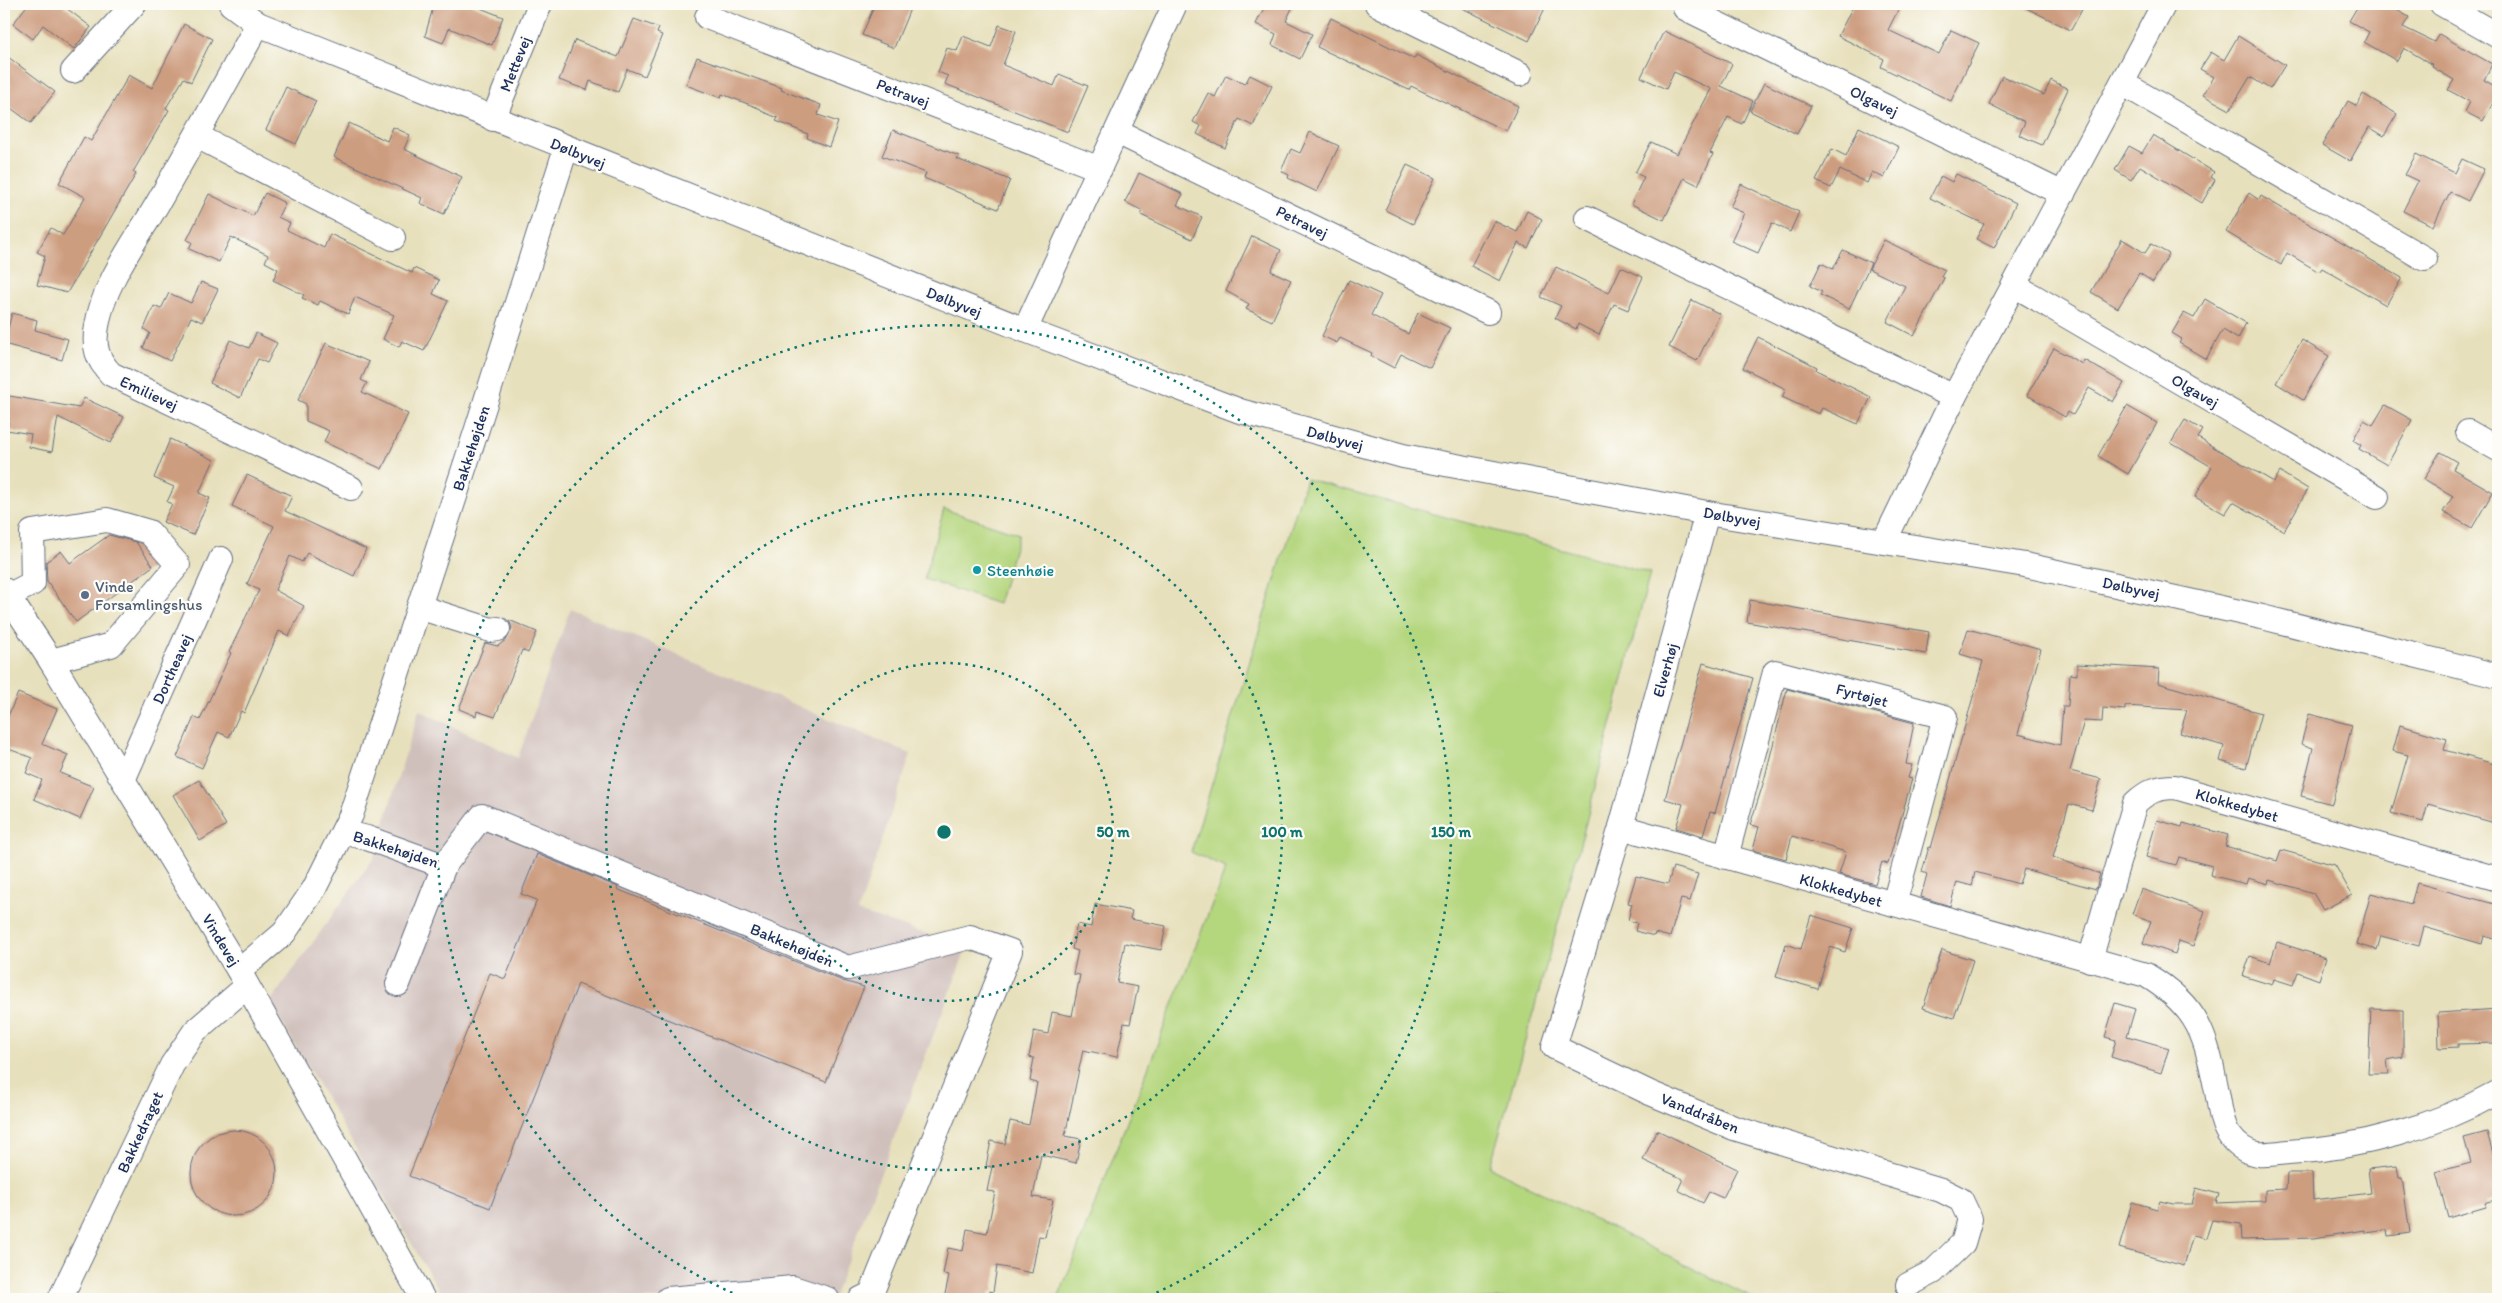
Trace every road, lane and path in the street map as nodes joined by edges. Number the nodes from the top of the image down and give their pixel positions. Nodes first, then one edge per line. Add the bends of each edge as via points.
1 (134, 4) edge
2 (231, 4) edge
3 (1175, 4) edge
4 (1377, 4) edge
5 (2164, 4) edge
6 (2442, 4) edge
7 (534, 6) edge
8 (1685, 8) dead end
9 (707, 17) dead end
10 (258, 24) junction
11 (2498, 36) edge
12 (73, 71) dead end
13 (1520, 74) dead end
14 (2122, 83) junction
15 (494, 119) junction
16 (1117, 132) junction
17 (197, 136) junction
18 (566, 148) junction
19 (1100, 169) junction
20 (2063, 194) junction
21 (1587, 218) dead end
22 (393, 238) dead end
23 (2425, 259) dead end
24 (2014, 285) junction
25 (1488, 312) dead end
26 (1026, 330) junction
27 (1954, 397) junction
28 (2468, 432) dead end
29 (2498, 450) edge
30 (351, 488) dead end
31 (2377, 497) dead end
32 (1707, 513) junction
33 (1884, 542) junction
34 (221, 559) dead end
35 (6, 593) edge
36 (419, 607) junction
37 (498, 629) dead end
38 (51, 661) junction
39 (2498, 676) edge
40 (124, 778) junction
41 (1621, 827) junction
42 (342, 832) junction
43 (1726, 857) junction
44 (444, 866) junction
45 (2498, 879) edge
46 (1894, 904) junction
47 (2090, 960) junction
48 (243, 978) junction
49 (398, 984) dead end
50 (2498, 1092) edge
51 (1908, 1285) dead end
52 (867, 1295) edge
53 (60, 1299) edge
54 (423, 1299) edge
55 (668, 1299) edge
56 (827, 1299) edge

1 - 12 street
2 - 10 street, Dølbyvej
3 - 16 street
4 - 13 street
5 - 14 street
6 - 11 street
7 - 15 street, Mettevej
8 - 20 street, Olgavej
9 - 19 street, Petravej
10 - 15 street, Dølbyvej
10 - 17 street, Emilievej
14 - 20 street
14 - 23 street
15 - 18 street, Dølbyvej
16 - 19 street
16 - 25 street, Petravej
17 - 22 street
17 - 30 street, Emilievej via 105,294 95,341 98,361 111,374
18 - 26 street, Dølbyvej
18 - 36 street, Bakkehøjden
19 - 26 street
20 - 24 street
21 - 27 street
24 - 27 street
24 - 31 street, Olgavej
26 - 32 street, Dølbyvej via 1240,411 1403,456
27 - 33 street
28 - 29 street
32 - 33 street, Dølbyvej
32 - 41 street, Elverhøj
33 - 39 street, Dølbyvej via 2026,566 2262,617
34 - 40 street, Dortheavej
35 - 38 street, Vindevej
35 - 38 street via 33,583 32,532 106,520 149,532 178,565 111,645
36 - 37 street via 491,630
36 - 42 street, Bakkehøjden via 351,815
38 - 40 street, Vindevej
40 - 48 street, Vindevej
41 - 43 street, Klokkedybet
41 - 51 street, Vanddråben via 1554,1047 1650,1093 1734,1128 1941,1190 1960,1200 1970,1219 1963,1243 1933,1272
42 - 44 street, Bakkehøjden
42 - 48 street, Bakkehøjden via 314,889 284,932
43 - 46 street, Klokkedybet
43 - 46 street, Fyrtøjet via 1775,672 1945,717
44 - 49 street
44 - 52 street, Bakkehøjden via 482,816 848,968 970,937 1010,951
45 - 47 street, Klokkedybet via 2175,787 2160,787 2135,803
46 - 47 street, Klokkedybet
47 - 50 street, Klokkedybet via 2146,975 2183,1003 2207,1044 2222,1120 2229,1136 2241,1148 2257,1154 2326,1150 2406,1132 2477,1104
48 - 53 street, Bakkedraget via 195,1032 172,1065
48 - 54 street, Vindevej
55 - 56 street via 792,1288

